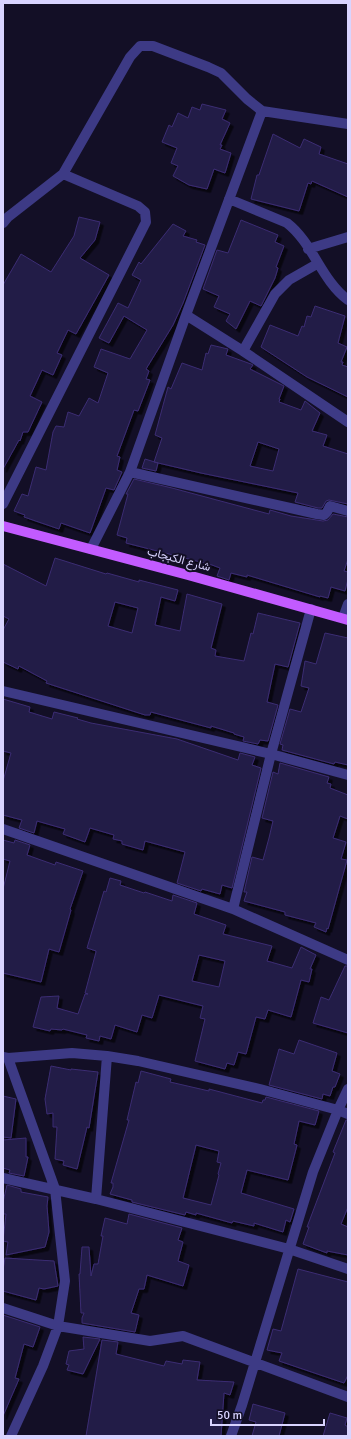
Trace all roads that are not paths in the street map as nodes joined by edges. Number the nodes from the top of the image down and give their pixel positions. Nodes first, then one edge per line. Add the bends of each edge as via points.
1 (262, 110) junction
2 (348, 124) edge
3 (63, 174) junction
4 (229, 199) junction
5 (3, 223) edge
6 (348, 237) edge
7 (308, 249) junction
8 (318, 264) junction
9 (348, 300) edge
10 (186, 315) junction
11 (243, 351) junction
12 (348, 422) edge
13 (130, 472) junction
14 (3, 504) edge
15 (348, 510) edge
16 (3, 526) edge
17 (91, 549) junction
18 (348, 604) edge
19 (311, 609) junction
20 (345, 619) edge
21 (3, 691) edge
22 (271, 754) junction
23 (348, 775) edge
24 (3, 829) edge
25 (233, 909) junction
26 (348, 960) edge
27 (107, 1056) junction
28 (6, 1057) edge
29 (348, 1089) edge
30 (338, 1110) junction
31 (348, 1114) edge
32 (3, 1178) edge
33 (55, 1189) junction
34 (96, 1199) junction
35 (289, 1249) junction
36 (348, 1269) edge
37 (3, 1308) edge
38 (58, 1326) junction
39 (254, 1363) junction
40 (348, 1397) edge
41 (10, 1435) edge
42 (231, 1436) edge

1 - 2 street
1 - 3 street via 247,99 222,73 153,46 140,46 130,57
1 - 4 street
3 - 5 street
3 - 14 street via 138,206 145,212 146,222
4 - 7 street via 287,223 301,237
4 - 10 street
6 - 7 street
7 - 8 street
8 - 9 street via 334,288
8 - 11 street via 289,280 274,294
10 - 11 street
10 - 13 street
11 - 12 street
13 - 15 street via 316,514 324,515 330,506
13 - 17 street
16 - 17 main road, شارع الكبجاب
17 - 19 main road, شارع الكبجاب
18 - 20 street
19 - 20 main road, شارع الكبجاب
19 - 22 street
21 - 22 street
22 - 23 street
22 - 25 street
24 - 25 street
25 - 26 street
27 - 28 street via 72,1053
27 - 30 street via 260,1089
27 - 34 street
28 - 33 street
29 - 30 street
30 - 31 street
30 - 35 street via 313,1172
32 - 33 street
33 - 34 street
33 - 38 street via 65,1281
34 - 35 street
35 - 36 street
35 - 39 street
37 - 38 street
38 - 39 street via 150,1341 183,1336
38 - 41 street via 43,1366
39 - 40 street
39 - 42 street

